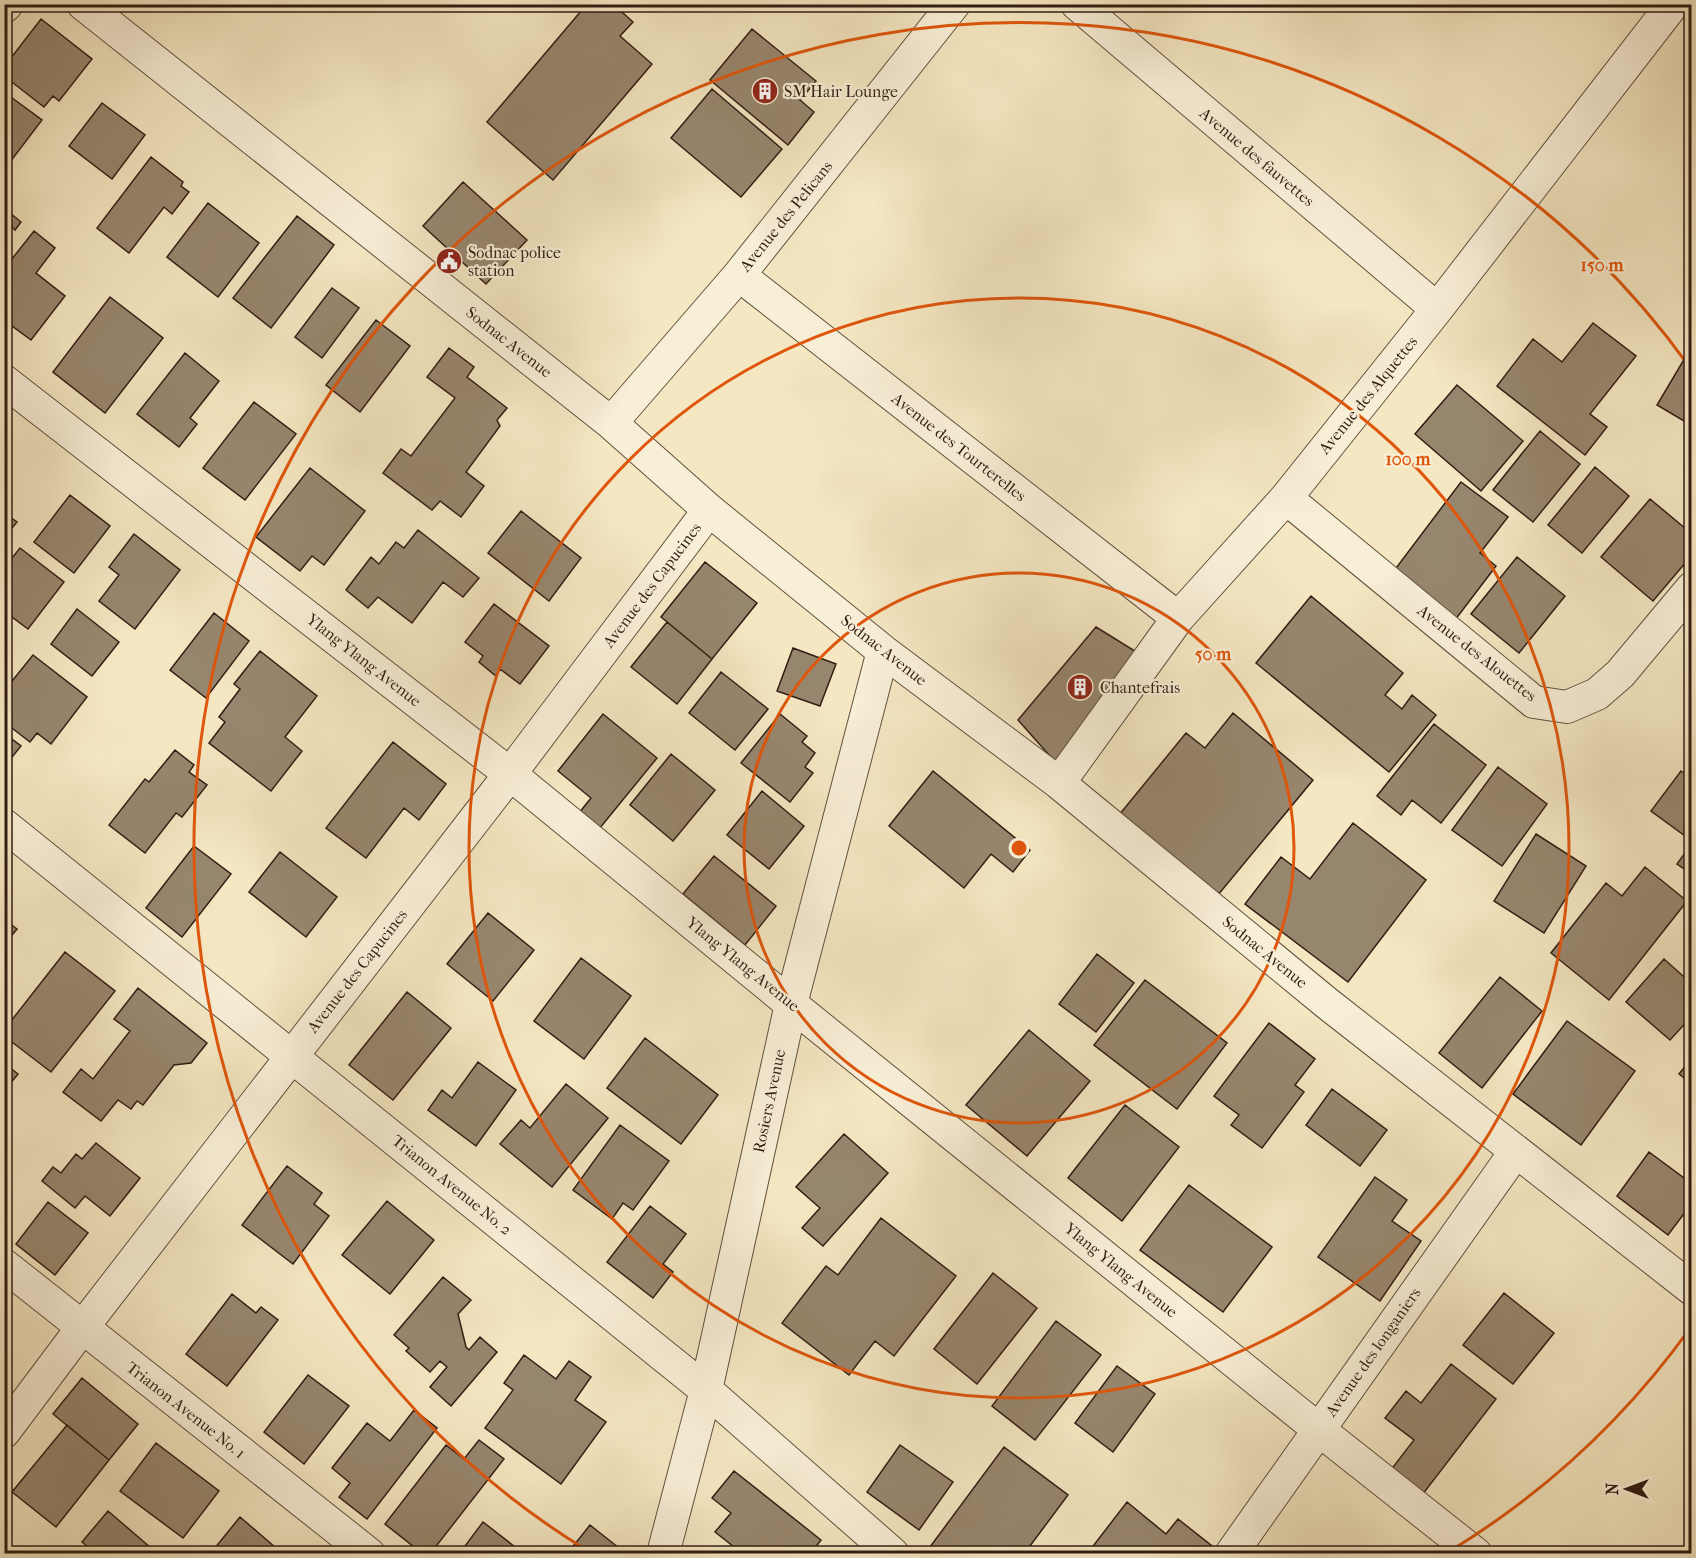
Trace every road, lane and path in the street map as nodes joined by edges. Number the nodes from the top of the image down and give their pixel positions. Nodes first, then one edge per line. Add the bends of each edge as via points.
1 (83, 4) edge
2 (954, 4) edge
3 (1077, 4) edge
4 (1674, 4) edge
5 (739, 275) junction
6 (1437, 309) junction
7 (4, 381) edge
8 (611, 423) junction
9 (1286, 498) junction
10 (709, 510) junction
11 (1692, 588) edge
12 (1178, 618) junction
13 (883, 651) junction
14 (510, 774) junction
15 (1059, 783) junction
16 (4, 825) edge
17 (791, 1004) junction
18 (292, 1055) junction
19 (1516, 1151) junction
20 (4, 1265) edge
21 (1692, 1289) edge
22 (82, 1328) junction
23 (706, 1390) junction
24 (1318, 1429) junction
25 (4, 1432) edge
26 (369, 1554) edge
27 (663, 1554) edge
28 (893, 1554) edge
29 (1231, 1554) edge
30 (1476, 1554) edge

1 - 8 street, Sodnac Avenue
2 - 5 street, Avenue des Pelicans
3 - 6 street, Avenue des fauvettes
4 - 6 street, Avenue des Alquettes
5 - 8 street, Avenue des Pelicans
5 - 12 street, Avenue des Tourterelles
6 - 9 street, Avenue des Alquettes
7 - 14 street, Ylang Ylang Avenue
8 - 10 street, Sodnac Avenue
9 - 11 street, Avenue des Alouettes via 1534,702 1567,707 1597,694 1620,674
9 - 12 street, Avenue des Alquettes
10 - 13 street, Sodnac Avenue
10 - 14 street, Avenue des Capucines
12 - 15 street, Avenue des Alquettes
13 - 15 street, Sodnac Avenue
13 - 17 street, Rosiers Avenue
14 - 17 street, Ylang Ylang Avenue
14 - 18 street, Avenue des Capucines
15 - 19 street, Sodnac Avenue via 1328,1004
16 - 18 street, Trianon Avenue No. 2
17 - 23 street, Rosiers Avenue
17 - 24 street, Ylang Ylang Avenue
18 - 22 street, Avenue des Capucines
18 - 23 street, Trianon Avenue No. 2
19 - 21 street, Sodnac Avenue
19 - 24 street, Avenue des longaniers
20 - 22 street, Trianon Avenue No. 1
22 - 25 street, Avenue des Capucines
22 - 26 street, Trianon Avenue No. 1
23 - 27 street, Rosiers Avenue
23 - 28 street, Trianon Avenue No. 2
24 - 29 street, Avenue des longaniers
24 - 30 street, Ylang Ylang Avenue

